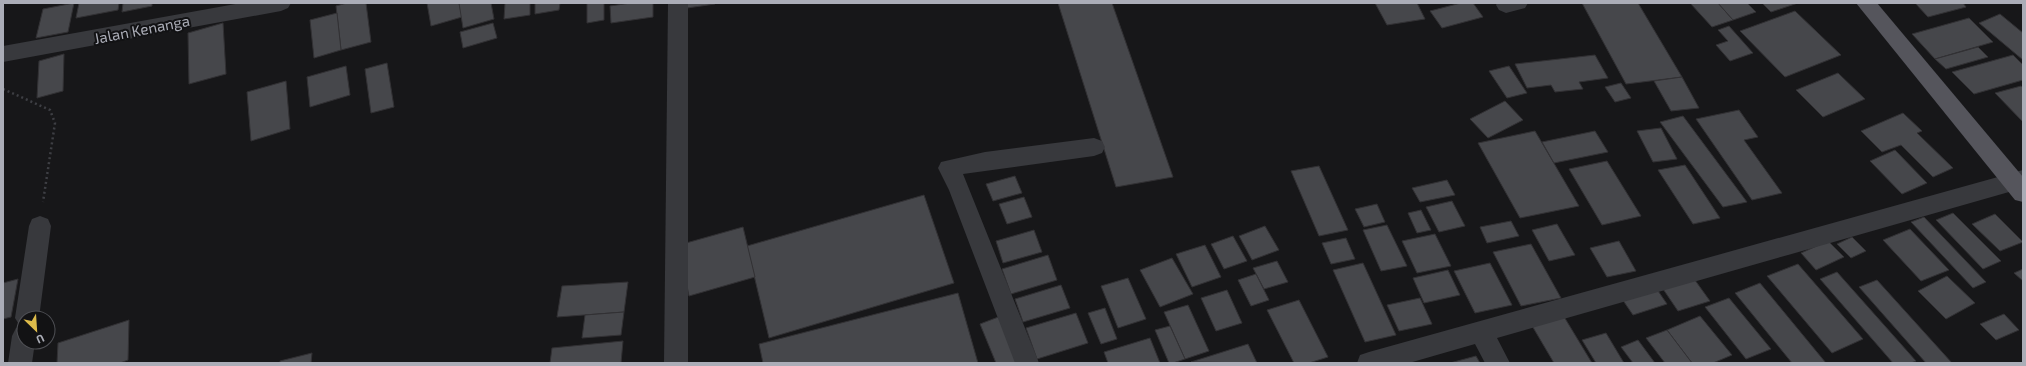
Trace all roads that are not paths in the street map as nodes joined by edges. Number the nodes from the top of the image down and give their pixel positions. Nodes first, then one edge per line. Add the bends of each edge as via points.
1 (281, 3) edge
2 (678, 3) edge
3 (1866, 3) edge
4 (3, 54) edge
5 (1094, 147) dead end
6 (2020, 185) edge
7 (40, 226) road end
8 (28, 310) edge
9 (1481, 331) junction
10 (22, 350) edge
11 (20, 363) edge
12 (676, 363) edge
13 (1028, 363) edge
14 (1369, 363) edge
15 (1498, 363) edge

1 - 4 street, Jalan Kenanga
2 - 12 street
3 - 6 main road
5 - 13 street via 982,160 949,168
6 - 9 street
7 - 8 street
9 - 14 street
9 - 15 street
10 - 11 street

